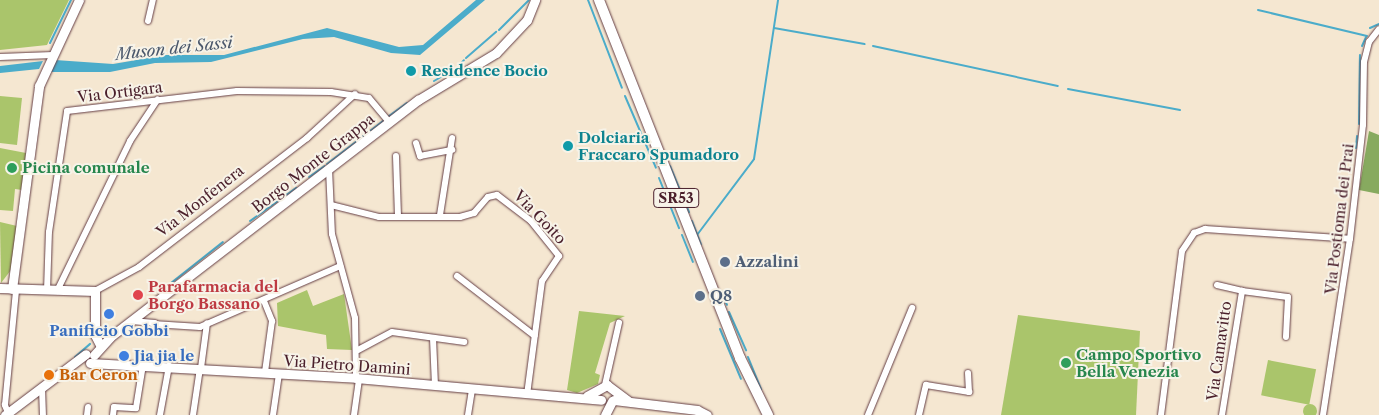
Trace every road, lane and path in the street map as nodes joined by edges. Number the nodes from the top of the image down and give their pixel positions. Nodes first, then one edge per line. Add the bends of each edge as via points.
1 (79, 0) edge
2 (153, 0) edge
3 (535, 0) edge
4 (594, 0) edge
5 (599, 0) edge
6 (148, 21) dead end
7 (1379, 30) edge
8 (609, 34) junction
9 (52, 56) junction
10 (0, 57) edge
11 (356, 94) junction
12 (158, 100) junction
13 (389, 122) junction
14 (452, 138) dead end
15 (416, 143) dead end
16 (452, 150) junction
17 (396, 156) dead end
18 (329, 169) junction
19 (331, 205) junction
20 (398, 215) junction
21 (440, 215) junction
22 (1350, 239) junction
23 (340, 266) junction
24 (457, 276) dead end
25 (1217, 285) dead end
26 (0, 288) edge
27 (14, 289) junction
28 (47, 291) junction
29 (57, 291) junction
30 (95, 291) junction
31 (1242, 291) junction
32 (264, 301) junction
33 (912, 308) dead end
34 (131, 321) junction
35 (619, 323) dead end
36 (205, 324) junction
37 (535, 336) junction
38 (1286, 337) dead end
39 (433, 338) junction
40 (464, 342) dead end
41 (100, 345) junction
42 (358, 350) junction
43 (90, 357) junction
44 (143, 365) junction
45 (169, 366) junction
46 (200, 368) junction
47 (265, 372) junction
48 (968, 373) dead end
49 (279, 374) junction
50 (358, 378) junction
51 (435, 386) junction
52 (608, 387) junction
53 (42, 388) junction
54 (472, 390) junction
55 (527, 395) junction
56 (587, 396) junction
57 (758, 399) junction
58 (628, 400) junction
59 (602, 401) junction
60 (613, 401) junction
61 (88, 407) dead end
62 (7, 414) edge
63 (605, 414) edge
64 (43, 415) edge
65 (87, 415) edge
66 (113, 415) edge
67 (160, 415) edge
68 (193, 415) edge
69 (273, 415) edge
70 (354, 415) edge
71 (468, 415) edge
72 (707, 415) edge
73 (759, 415) edge
74 (768, 415) edge
75 (868, 415) edge
76 (919, 415) edge
77 (1161, 415) edge
78 (1222, 415) edge
79 (1323, 415) edge

1 - 9 street
2 - 6 street
3 - 13 street, Borgo Monte Grappa via 528,20 496,54 440,85
4 - 8 main road, SR53
5 - 8 main road, SR53
7 - 22 street, Via Postioma dei Prai via 1369,42 1364,62 1363,126
8 - 57 main road, SR53
9 - 10 street
9 - 27 street via 44,74
11 - 12 street, Via Ortigara via 237,91
11 - 13 street via 371,100
11 - 30 street, Via Monfenera via 306,138 139,266
12 - 28 street, Via Ortigara via 67,111 49,232
12 - 29 street via 122,156
13 - 18 street, Borgo Monte Grappa
14 - 16 street
15 - 16 street via 420,156
16 - 21 street
17 - 20 street
18 - 19 street
18 - 34 street, Borgo Monte Grappa
19 - 20 street via 379,216
19 - 23 street
20 - 21 street
21 - 37 street, Via Goito via 455,217 474,213 488,197 501,195 558,251 558,261 542,281
22 - 77 street via 1205,229 1194,233 1182,251
22 - 79 street, Via Postioma dei Prai
23 - 32 street
23 - 42 street via 355,318
24 - 37 street
25 - 31 street, Via Camavitto
26 - 27 street, Via Monfenera
27 - 28 street, Via Monfenera
27 - 62 street via 5,405
28 - 29 street, Via Monfenera
29 - 30 street, Via Monfenera
30 - 41 street via 95,335
31 - 38 street, Via Camavitto via 1288,297
31 - 78 street, Via Camavitto
32 - 36 street
32 - 47 street via 272,321
33 - 75 street
34 - 36 street
34 - 41 street, Borgo Monte Grappa
35 - 52 street
36 - 46 street
37 - 55 street, Via Goito
39 - 40 street
39 - 42 street via 392,332
39 - 51 street
41 - 43 street, Borgo Monte Grappa
42 - 50 street
43 - 44 street, Via Pietro Damini via 105,363
43 - 53 street, Borgo Monte Grappa via 71,366
44 - 45 street, Via Pietro Damini
44 - 66 street via 136,408 114,407
45 - 46 street, Via Pietro Damini
45 - 67 street
46 - 47 street, Via Pietro Damini
46 - 68 street
47 - 49 street, Via Pietro Damini
48 - 76 street via 969,392 926,385
49 - 50 street, Via Pietro Damini
49 - 69 street
50 - 51 street, Via Pietro Damini
50 - 70 street
51 - 54 street, Via Pietro Damini
52 - 56 street
52 - 58 street
52 - 59 street
52 - 60 street
53 - 62 street, Borgo Monte Grappa
53 - 64 street
54 - 55 street, Via Pietro Damini
54 - 71 street
55 - 56 street, Via Pietro Damini
56 - 59 street, Via Pietro Damini
57 - 73 main road, SR53
57 - 74 main road, SR53
58 - 60 street
58 - 72 street
59 - 60 street
59 - 63 street
60 - 63 street
61 - 65 street

